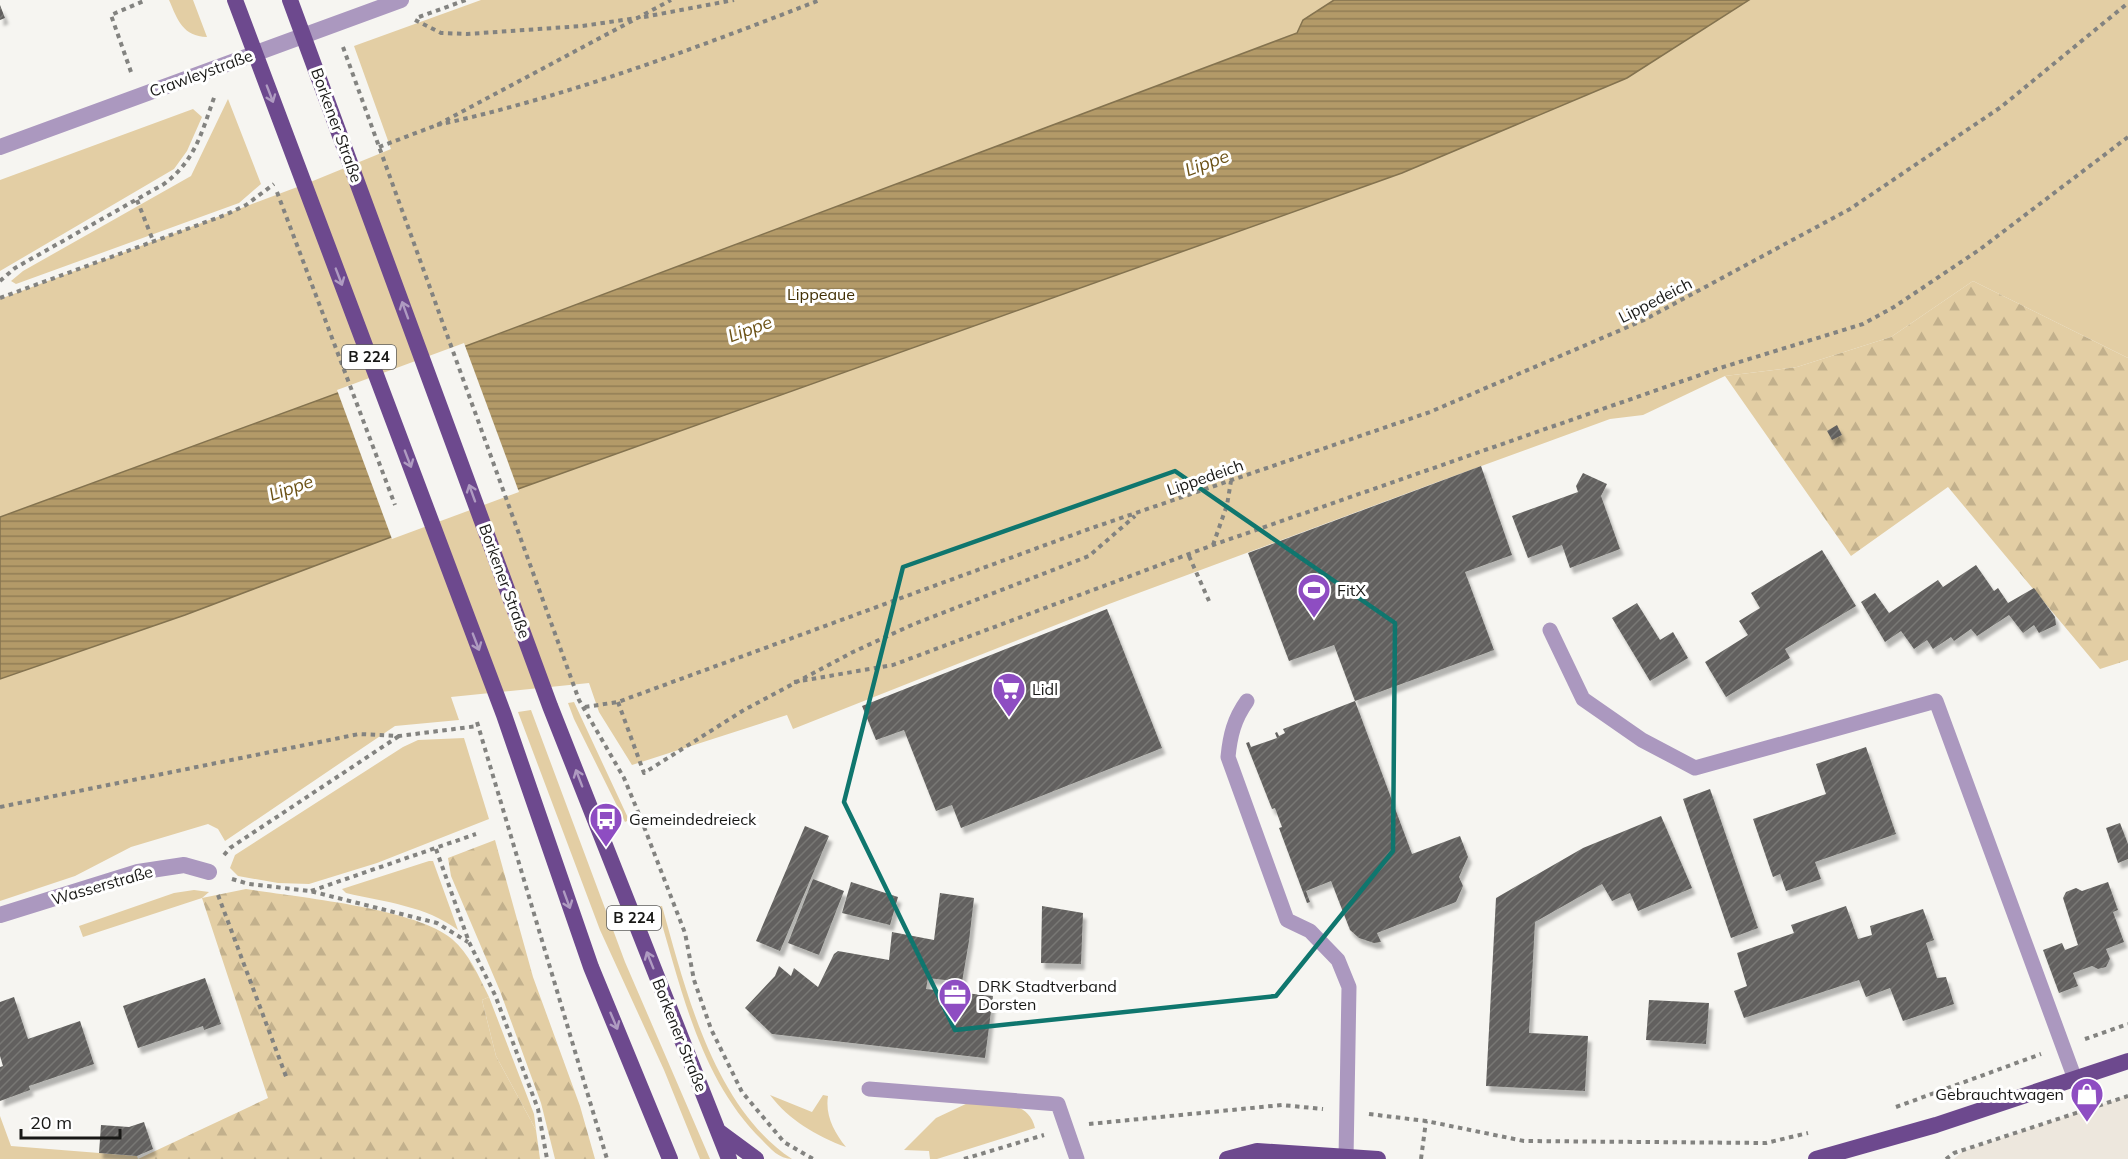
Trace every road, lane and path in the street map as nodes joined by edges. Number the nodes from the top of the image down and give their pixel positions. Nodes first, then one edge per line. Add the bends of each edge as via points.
1 (146, 0) edge
2 (235, 0) edge
3 (290, 0) edge
4 (401, 0) edge
5 (466, 0) edge
6 (671, 0) edge
7 (734, 0) edge
8 (820, 0) edge
9 (2128, 3) edge
10 (639, 18) junction
11 (346, 54) dead end
12 (121, 78) dead end
13 (216, 93) dead end
14 (437, 125) junction
15 (2128, 137) edge
16 (0, 147) edge
17 (379, 147) junction
18 (274, 184) dead end
19 (137, 200) junction
20 (154, 243) junction
21 (0, 281) edge
22 (0, 298) edge
23 (1231, 481) junction
24 (1137, 514) junction
25 (1213, 546) junction
26 (1189, 556) junction
27 (1209, 601) dead end
28 (1550, 630) dead end
29 (794, 682) junction
30 (1247, 701) dead end
31 (618, 702) junction
32 (585, 707) junction
33 (477, 718) dead end
34 (478, 726) junction
35 (399, 736) junction
36 (0, 807) edge
37 (476, 834) dead end
38 (436, 849) junction
39 (209, 872) junction
40 (310, 891) junction
41 (0, 915) edge
42 (469, 942) junction
43 (2128, 1024) edge
44 (2062, 1046) junction
45 (2128, 1061) edge
46 (2075, 1078) junction
47 (287, 1080) dead end
48 (869, 1089) dead end
49 (2128, 1096) edge
50 (1894, 1108) dead end
51 (1347, 1111) junction
52 (1426, 1121) junction
53 (1067, 1130) junction
54 (718, 1131) junction
55 (1810, 1132) dead end
56 (1346, 1158) edge
57 (547, 1159) edge
58 (607, 1159) edge
59 (670, 1159) edge
60 (729, 1159) edge
61 (756, 1159) edge
62 (813, 1159) edge
63 (964, 1159) edge
64 (1077, 1159) edge
65 (1227, 1159) edge
66 (1378, 1159) edge
67 (1420, 1159) edge
68 (1816, 1159) edge
69 (1946, 1159) edge

1 - 12 path via 111,15 132,74
2 -> 59 main road, B 224 via 504,715 591,967
54 -> 3 main road, Borkener Straße / B 224 via 550,705
4 - 16 street, Crawleystraße
5 - 10 path via 414,19 441,33 467,34
6 - 10 path
7 - 10 path
8 - 14 path via 510,110
9 - 23 path, Lippedeich via 2001,107 1850,209 1644,320 1430,412
10 - 14 path
11 - 17 path
13 - 19 path via 193,154 180,172
14 - 17 path
15 - 25 path via 1979,250 1863,324 1720,368
17 - 32 path via 579,700
18 - 20 path via 246,205
19 - 20 path
19 - 21 path via 15,268
20 - 22 path
23 - 24 path, Lippedeich
23 - 25 path
24 - 29 path via 1089,556 914,624
24 - 31 path, Lippedeich
25 - 26 path
26 - 27 path
26 - 29 path via 893,665
28 - 44 lane via 1583,699 1642,740 1695,768 1936,701
29 - 31 path via 644,773
30 - 51 lane via 1230,735 1228,757 1287,920 1310,931 1338,960 1348,987
31 - 32 path, Lippedeich
32 - 62 path via 624,778 641,819 685,933 694,980 716,1040 742,1092 784,1142
33 - 34 path
34 - 35 path
34 - 58 path
35 - 36 path via 359,734
35 - 39 path via 230,848
37 - 38 path
38 - 40 path
38 - 42 path
39 - 40 path via 249,884
39 - 41 street, Wasserstraße via 184,865 138,872
39 - 47 path
40 - 42 path via 437,922
42 - 57 path via 495,995 538,1109
43 - 44 path
44 - 46 lane
44 - 50 path
45 - 46 main road
46 - 68 main road via 1936,1125
48 - 53 lane via 1058,1104
49 - 69 path via 1954,1152
51 - 52 path
51 - 53 path via 1282,1105 1094,1122
51 - 56 lane
52 - 55 path via 1524,1141 1766,1143
52 - 67 path
53 - 63 path
53 - 64 lane
54 - 60 main road, Borkener Straße / B 224
54 - 61 main road
56 - 65 main road via 1257,1151
56 - 66 main road

